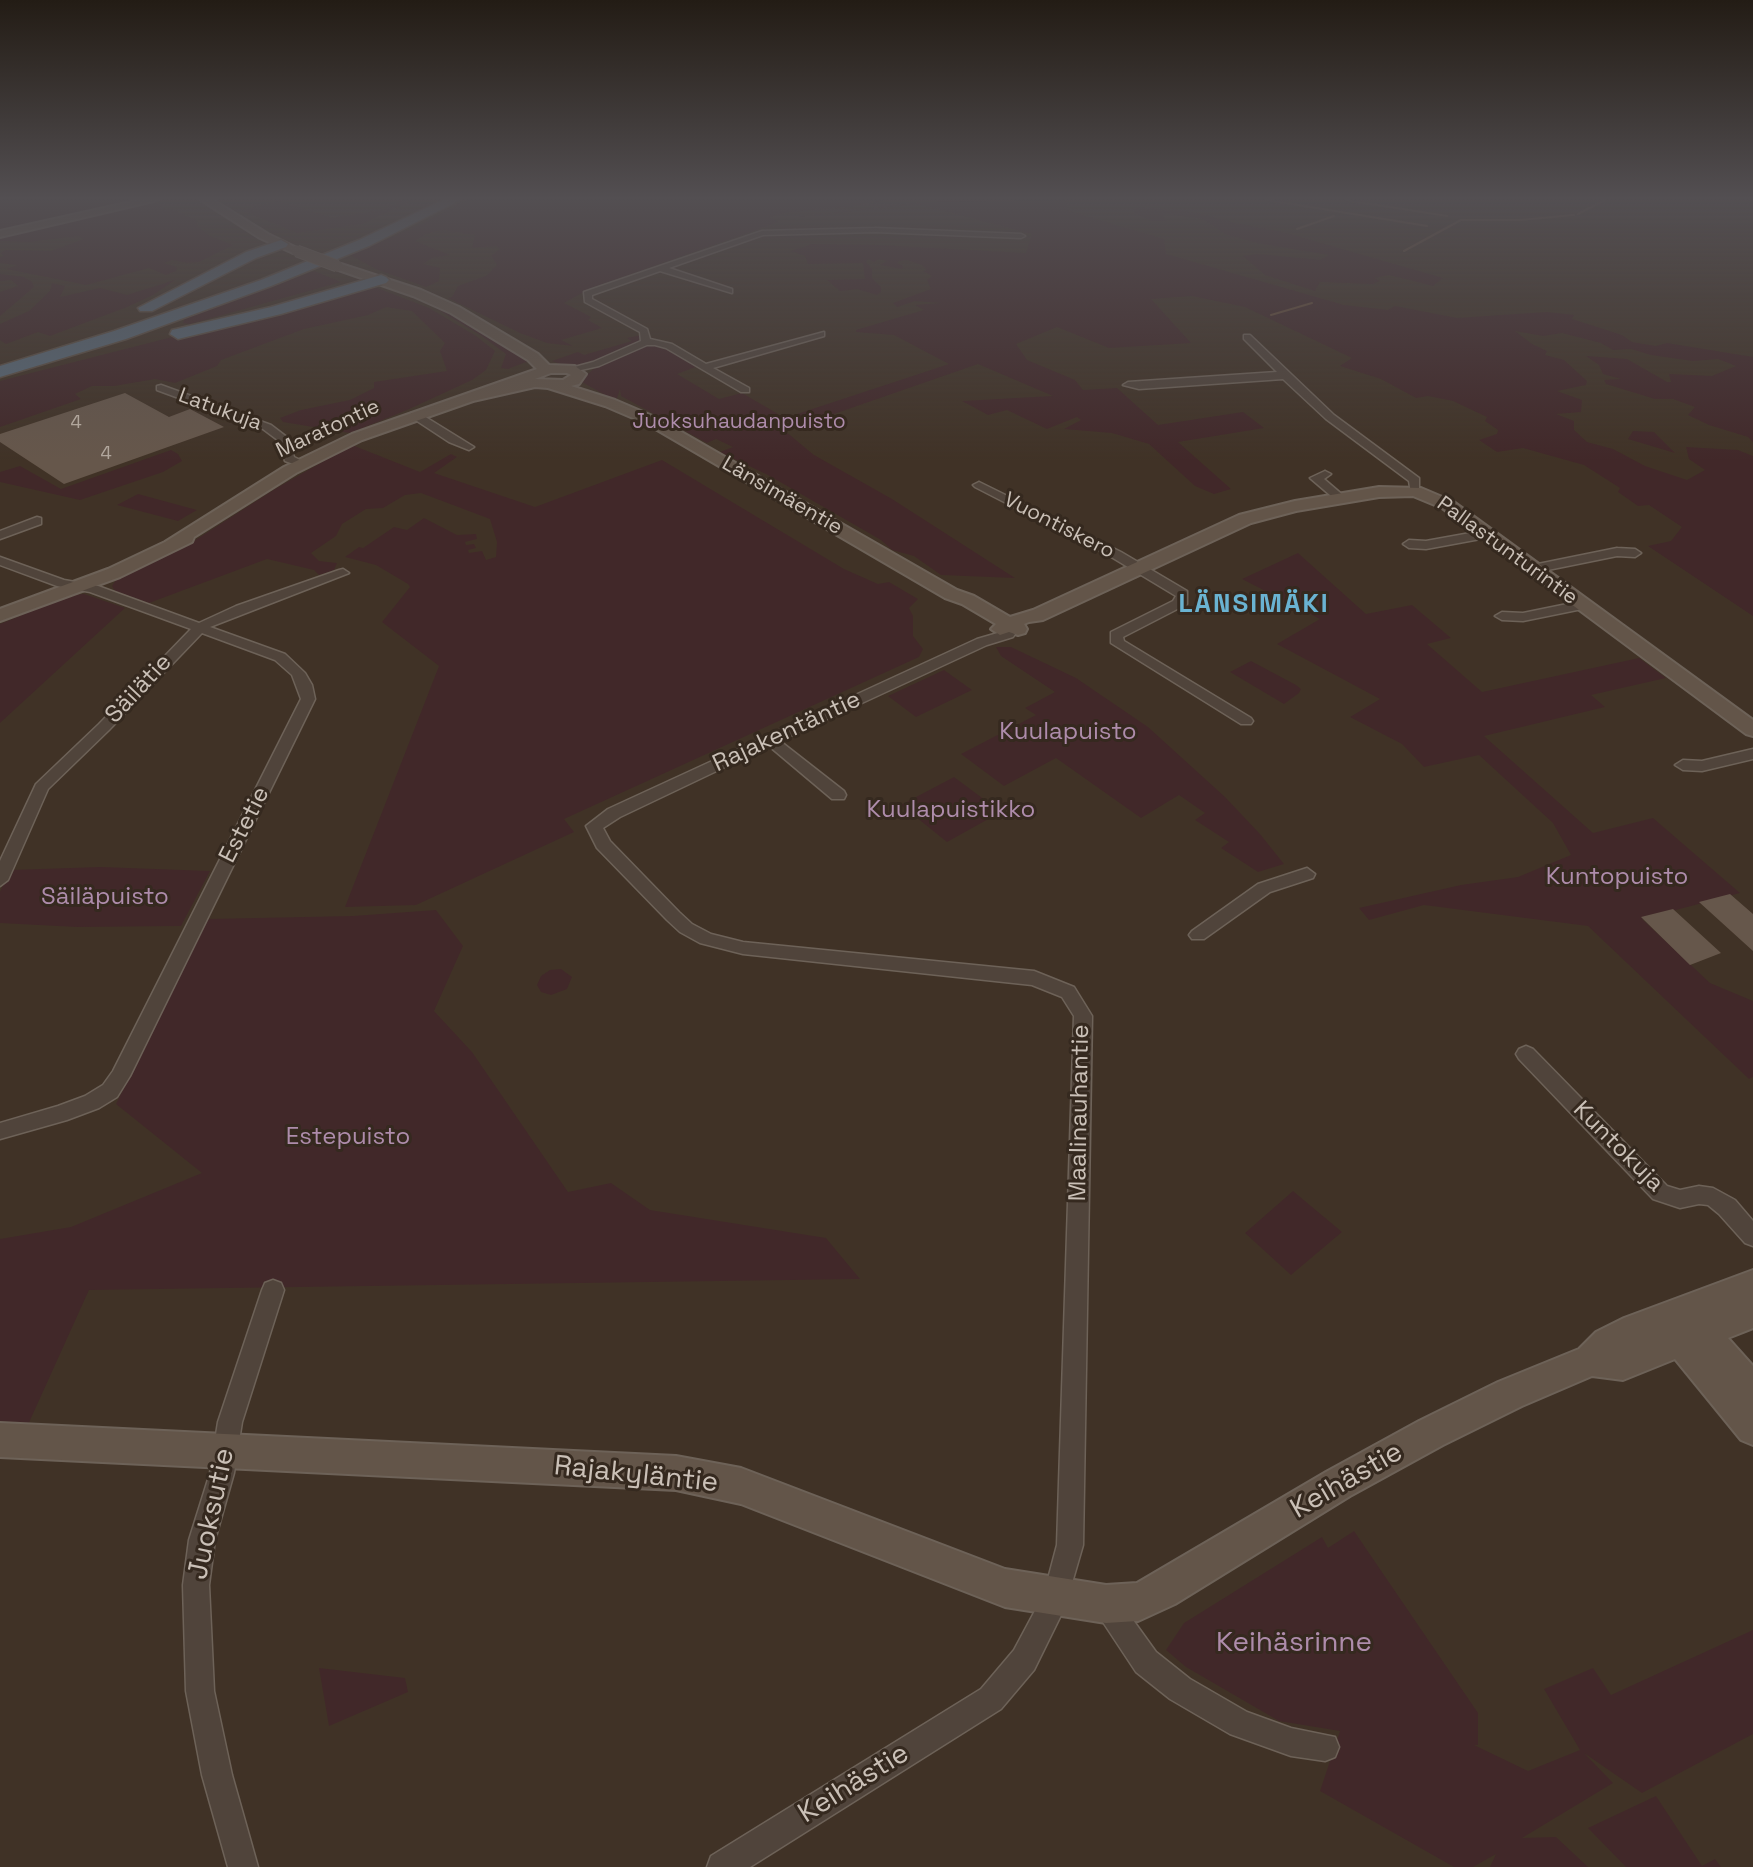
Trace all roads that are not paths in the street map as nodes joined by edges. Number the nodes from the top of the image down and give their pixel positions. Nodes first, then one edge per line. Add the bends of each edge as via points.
1 (186, 287) edge
2 (231, 287) edge
3 (255, 287) edge
4 (357, 287) edge
5 (399, 287) edge
6 (607, 287) edge
7 (717, 287) edge
8 (729, 291) dead end
9 (821, 334) dead end
10 (1247, 337) dead end
11 (646, 342) junction
12 (533, 357) junction
13 (0, 363) edge
14 (705, 367) junction
15 (0, 372) edge
16 (572, 374) junction
17 (1283, 375) junction
18 (545, 378) junction
19 (0, 379) edge
20 (1128, 385) dead end
21 (161, 388) dead end
22 (745, 390) dead end
23 (610, 403) junction
24 (415, 415) junction
25 (469, 447) dead end
26 (302, 464) junction
27 (1325, 474) dead end
28 (979, 485) dead end
29 (1415, 491) junction
30 (1342, 499) junction
31 (37, 521) dead end
32 (1487, 534) junction
33 (0, 535) edge
34 (1409, 544) dead end
35 (1636, 553) dead end
36 (0, 561) edge
37 (1138, 567) junction
38 (1533, 569) junction
39 (343, 573) dead end
40 (74, 586) junction
41 (1582, 605) junction
42 (0, 615) edge
43 (1502, 616) dead end
44 (199, 628) junction
45 (1009, 629) junction
46 (1246, 720) dead end
47 (1753, 730) edge
48 (770, 740) junction
49 (1753, 754) edge
50 (1683, 765) dead end
51 (838, 795) dead end
52 (594, 826) joint
53 (1307, 874) dead end
54 (0, 880) edge
55 (1198, 935) dead end
56 (1526, 1054) dead end
57 (0, 1131) edge
58 (1753, 1236) edge
59 (1753, 1284) edge
60 (273, 1290) dead end
61 (1753, 1313) edge
62 (1683, 1326) junction
63 (1753, 1391) edge
64 (1753, 1428) edge
65 (0, 1440) edge
66 (226, 1450) junction
67 (1056, 1598) junction
68 (1106, 1604) junction
69 (1325, 1747) dead end
70 (243, 1867) edge
71 (722, 1867) edge

1 - 13 highway via 135,312
2 - 13 highway
3 - 15 highway
4 - 19 highway
5 - 12 main road, Länsimäentie via 455,310
6 - 11 street via 586,295 588,300 644,331
7 - 8 street
9 - 14 street
10 - 17 street
11 - 14 street via 665,344
11 - 16 street
12 - 16 main road, Länsimäentie
12 - 18 main road, Länsimäentie
14 - 22 street
16 - 18 main road, Maratontie
16 - 23 main road, Länsimäentie
17 - 20 street
17 - 29 street via 1330,417 1415,480
18 - 23 main road, Länsimäentie
18 - 24 main road, Maratontie
21 - 26 street, Latukuja via 267,427 284,439 289,459
23 - 45 main road, Länsimäentie via 652,421 951,594 960,605
24 - 25 street
24 - 26 main road, Maratontie
26 - 40 main road, Maratontie via 188,537
27 - 30 street via 1316,478
28 - 37 street, Vuontiskero
29 - 30 main road, Pallastunturintie
29 - 32 main road, Pallastunturintie via 1438,499
30 - 37 main road, Pallastunturintie via 1249,518
31 - 33 street
32 - 34 street
32 - 38 main road, Pallastunturintie
35 - 38 street via 1616,552
36 - 40 street, Estetie
37 - 45 main road, Pallastunturintie via 1035,616 1034,621
37 - 46 street, Vuontiskero via 1184,598 1119,633 1118,643
38 - 41 main road, Pallastunturintie
39 - 44 street, Säilätie
40 - 42 main road, Maratontie
40 - 44 street, Estetie
41 - 43 street via 1523,617
41 - 47 main road, Pallastunturintie
44 - 54 street, Säilätie via 41,787
44 - 57 street, Estetie via 290,664 305,685 308,699 304,710 110,1091 60,1114
45 - 48 street, Rajakentäntie
48 - 51 street
48 - 52 street, Rajakentäntie
49 - 50 street via 1702,766
52 - 67 street, Maalinauhantie via 603,844 673,916 714,942 1034,978 1074,999 1083,1016 1084,1043 1070,1533
53 - 55 street via 1276,881
56 - 58 street, Kuntokuja via 1660,1193 1680,1199 1713,1197
59 - 62 main road
60 - 66 street, Juoksutie via 230,1422
61 - 62 main road
62 - 63 main road
62 - 64 main road
62 - 68 main road, Keihästie via 1623,1364 1591,1360 1510,1394 1386,1457 1162,1591 1138,1602
65 - 66 main road, Rajakyläntie
66 - 67 main road, Rajakyläntie via 676,1473 741,1486 1005,1588
66 - 70 street, Juoksutie via 202,1540 195,1585 196,1634 217,1775
67 - 68 main road, Rajakyläntie
67 - 71 street, Keihästie via 1024,1660 991,1699
68 - 69 street via 1146,1662 1180,1689 1240,1724 1291,1742

